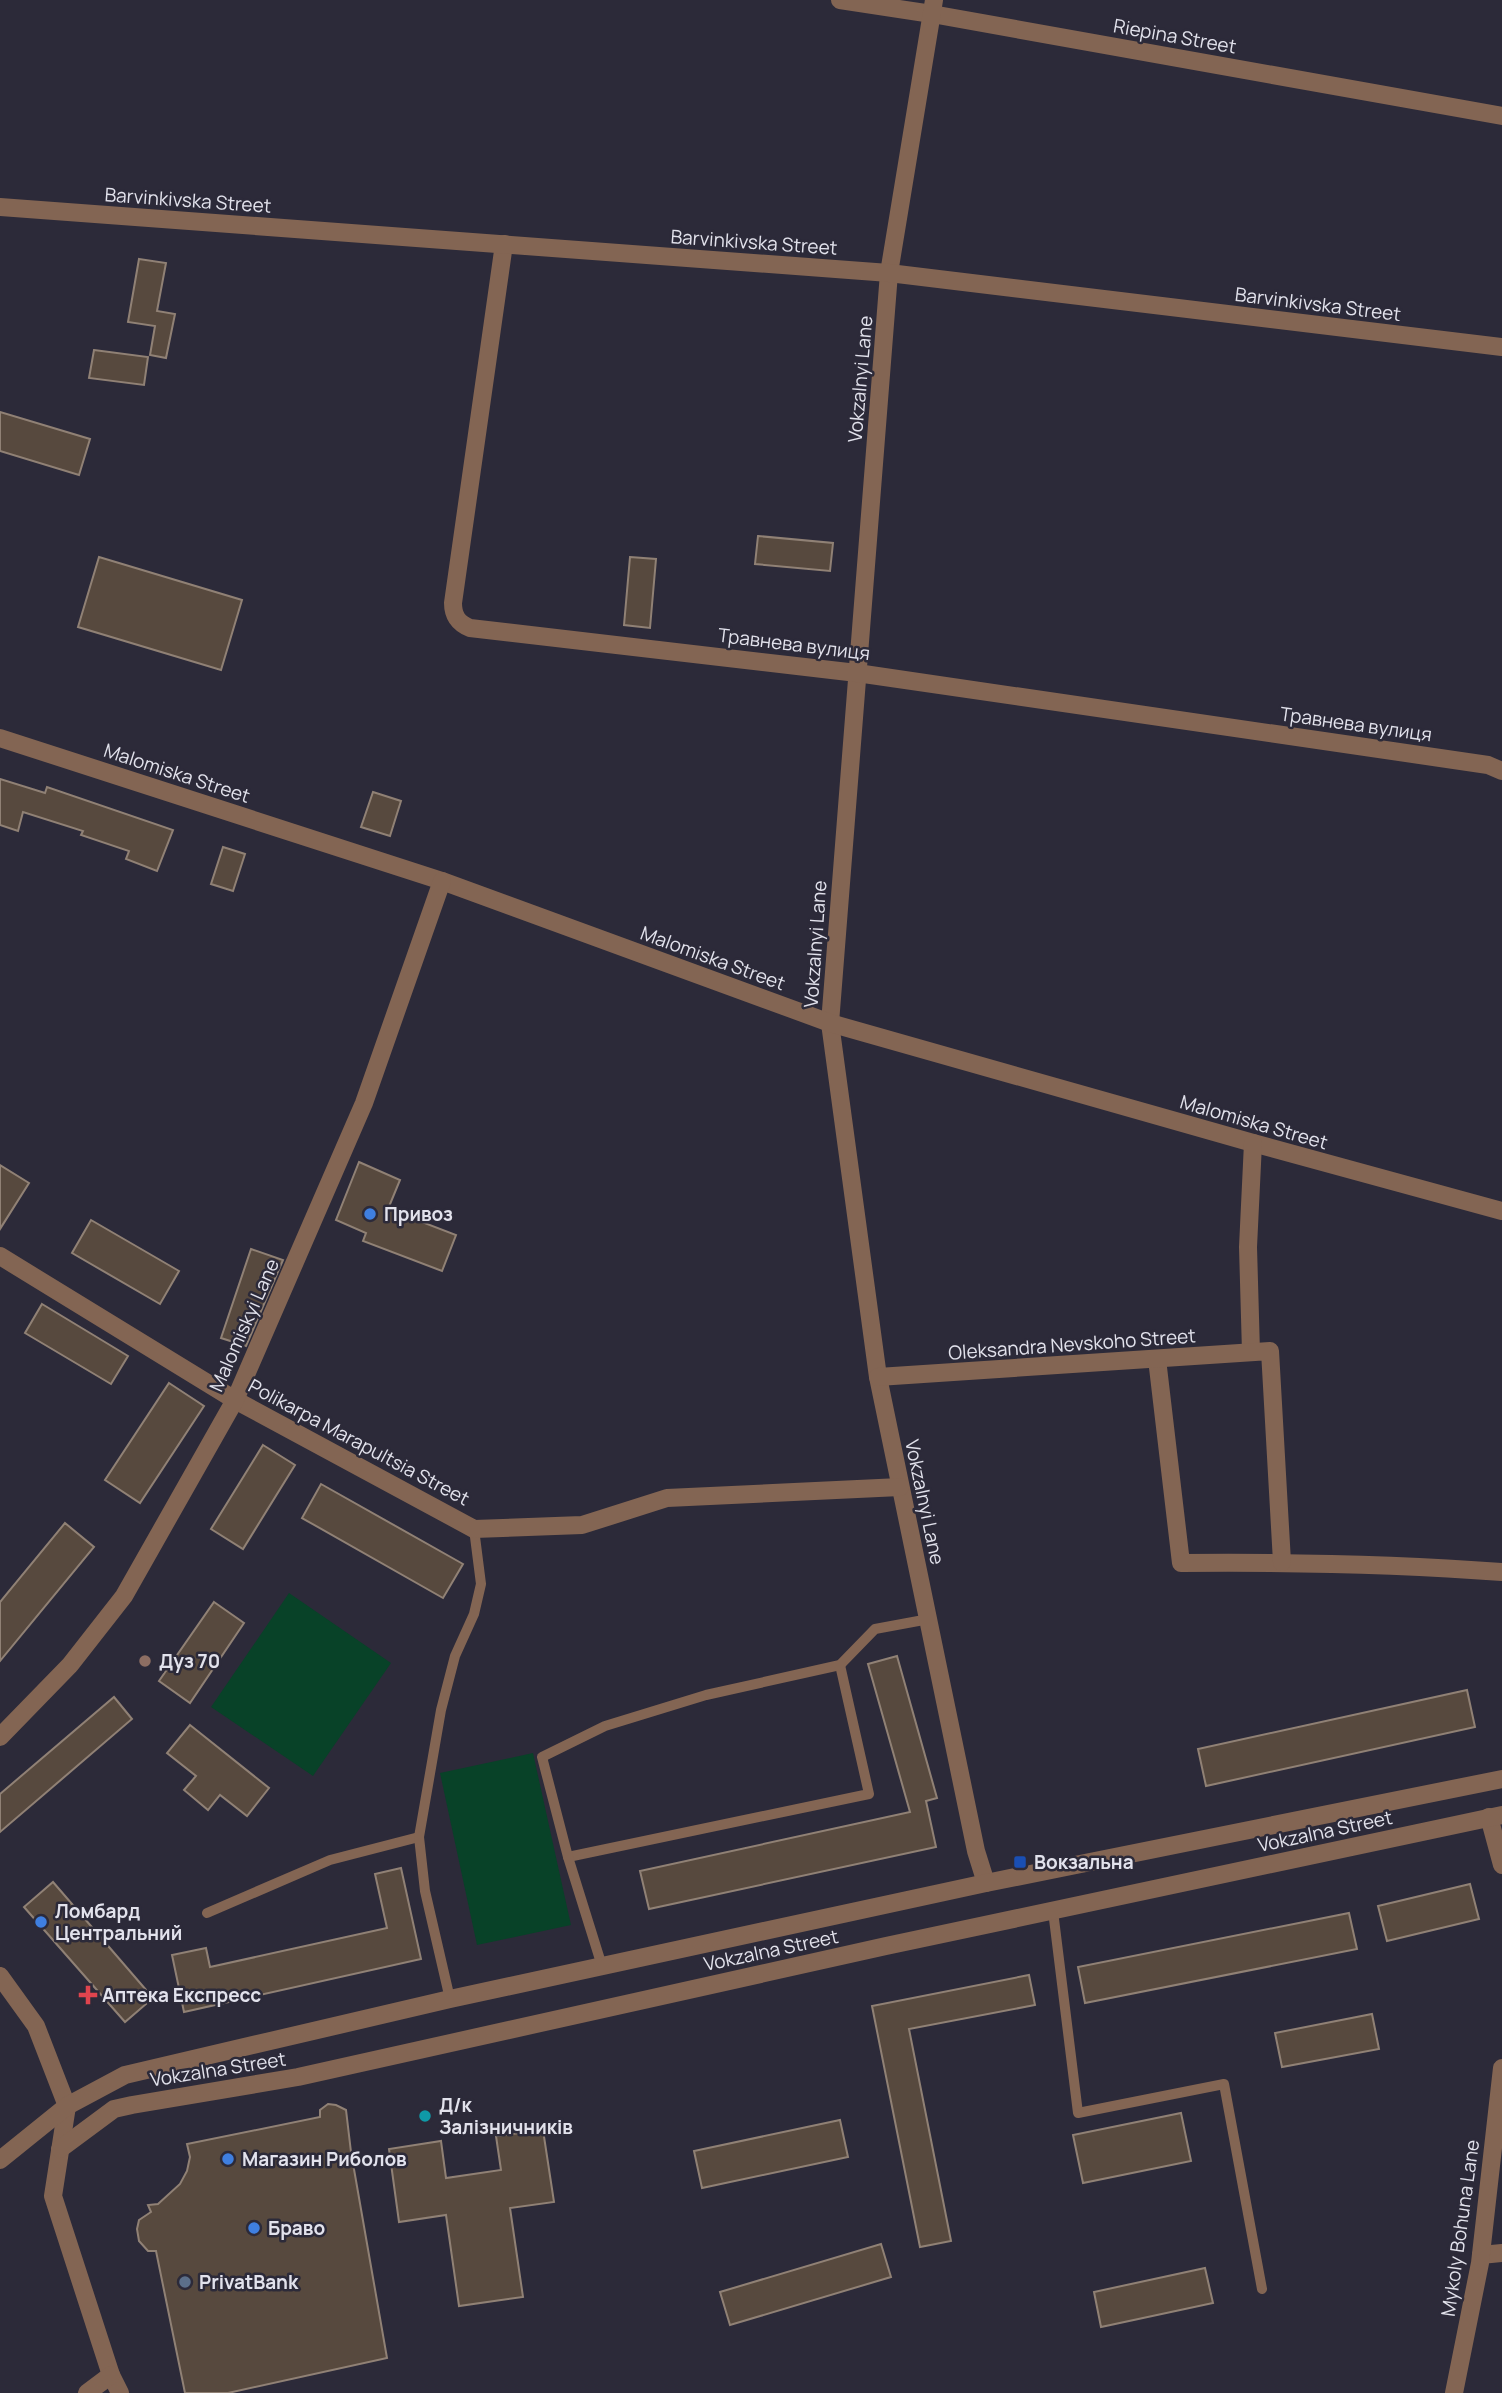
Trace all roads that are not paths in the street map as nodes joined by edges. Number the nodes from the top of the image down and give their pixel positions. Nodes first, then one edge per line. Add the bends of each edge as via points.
1 (840, 0) edge
2 (932, 7) edge
3 (1502, 116) edge
4 (0, 207) edge
5 (504, 244) junction
6 (889, 273) junction
7 (1502, 347) edge
8 (857, 673) junction
9 (0, 738) edge
10 (1502, 771) edge
11 (442, 881) junction
12 (830, 1023) junction
13 (1253, 1143) junction
14 (1502, 1211) edge
15 (0, 1256) edge
16 (1251, 1352) junction
17 (1157, 1359) junction
18 (878, 1377) junction
19 (235, 1400) junction
20 (900, 1487) junction
21 (474, 1529) junction
22 (1282, 1562) junction
23 (1502, 1572) edge
24 (929, 1619) junction
25 (840, 1665) junction
26 (0, 1737) edge
27 (1502, 1779) edge
28 (1496, 1816) edge
29 (419, 1837) junction
30 (568, 1857) junction
31 (1502, 1866) edge
32 (986, 1883) junction
33 (1053, 1911) junction
34 (207, 1913) dead end
35 (602, 1966) junction
36 (0, 1976) edge
37 (450, 1999) junction
38 (1502, 2068) edge
39 (67, 2106) junction
40 (60, 2149) junction
41 (0, 2160) edge
42 (1502, 2253) edge
43 (1481, 2255) junction
44 (1262, 2289) dead end
45 (111, 2375) junction
46 (87, 2393) edge
47 (120, 2393) edge
48 (1454, 2393) edge

1 - 2 street, Riepina Street
2 - 3 street, Riepina Street
2 - 6 street, Vokzalnyi Lane
4 - 5 street, Barvinkivska Street
5 - 6 street, Barvinkivska Street
5 - 8 street, Травнева вулиця via 454,595 457,619 470,628
6 - 7 street, Barvinkivska Street
6 - 8 street, Vokzalnyi Lane
8 - 10 street, Травнева вулиця via 1488,765
8 - 12 street, Vokzalnyi Lane
9 - 11 street, Malomiska Street
11 - 12 street, Malomiska Street
11 - 19 street, Malomiskyi Lane via 364,1103
12 - 13 street, Malomiska Street
12 - 18 street, Vokzalnyi Lane
13 - 14 street, Malomiska Street
13 - 16 street via 1248,1247
15 - 19 street, Polikarpa Marapultsia Street
16 - 17 street, Oleksandra Nevskoho Street
16 - 22 street, Oleksandra Nevskoho Street via 1270,1351
17 - 18 street, Oleksandra Nevskoho Street
17 - 22 street via 1181,1563
18 - 20 street, Vokzalnyi Lane
19 - 21 street, Polikarpa Marapultsia Street
19 - 26 street, Malomiskyi Lane via 124,1596 70,1665
20 - 21 street, Polikarpa Marapultsia Street via 667,1498 582,1525
20 - 24 street, Vokzalnyi Lane
21 - 29 lane via 481,1584 441,1710
22 - 23 street
24 - 25 lane via 875,1629
24 - 32 street, Vokzalnyi Lane
25 - 30 lane via 706,1695 605,1726 542,1757
25 - 30 lane via 869,1794
27 - 32 street, Vokzalna Street
28 - 31 street
28 - 33 street, Vokzalna Street
29 - 34 lane via 330,1860
29 - 37 lane via 425,1891
30 - 35 lane
32 - 35 street, Vokzalna Street
33 - 40 street, Vokzalna Street via 298,2077 114,2109
33 - 44 lane via 1078,2113 1224,2084
35 - 37 street, Vokzalna Street
36 - 39 street via 36,2026
37 - 39 street, Vokzalna Street via 125,2075
38 - 43 street, Mykoly Bohuna Lane
39 - 40 street
39 - 41 street, Vokzalna Street
40 - 45 street via 53,2196
42 - 43 street
43 - 48 street, Mykoly Bohuna Lane
45 - 46 street
45 - 47 street

